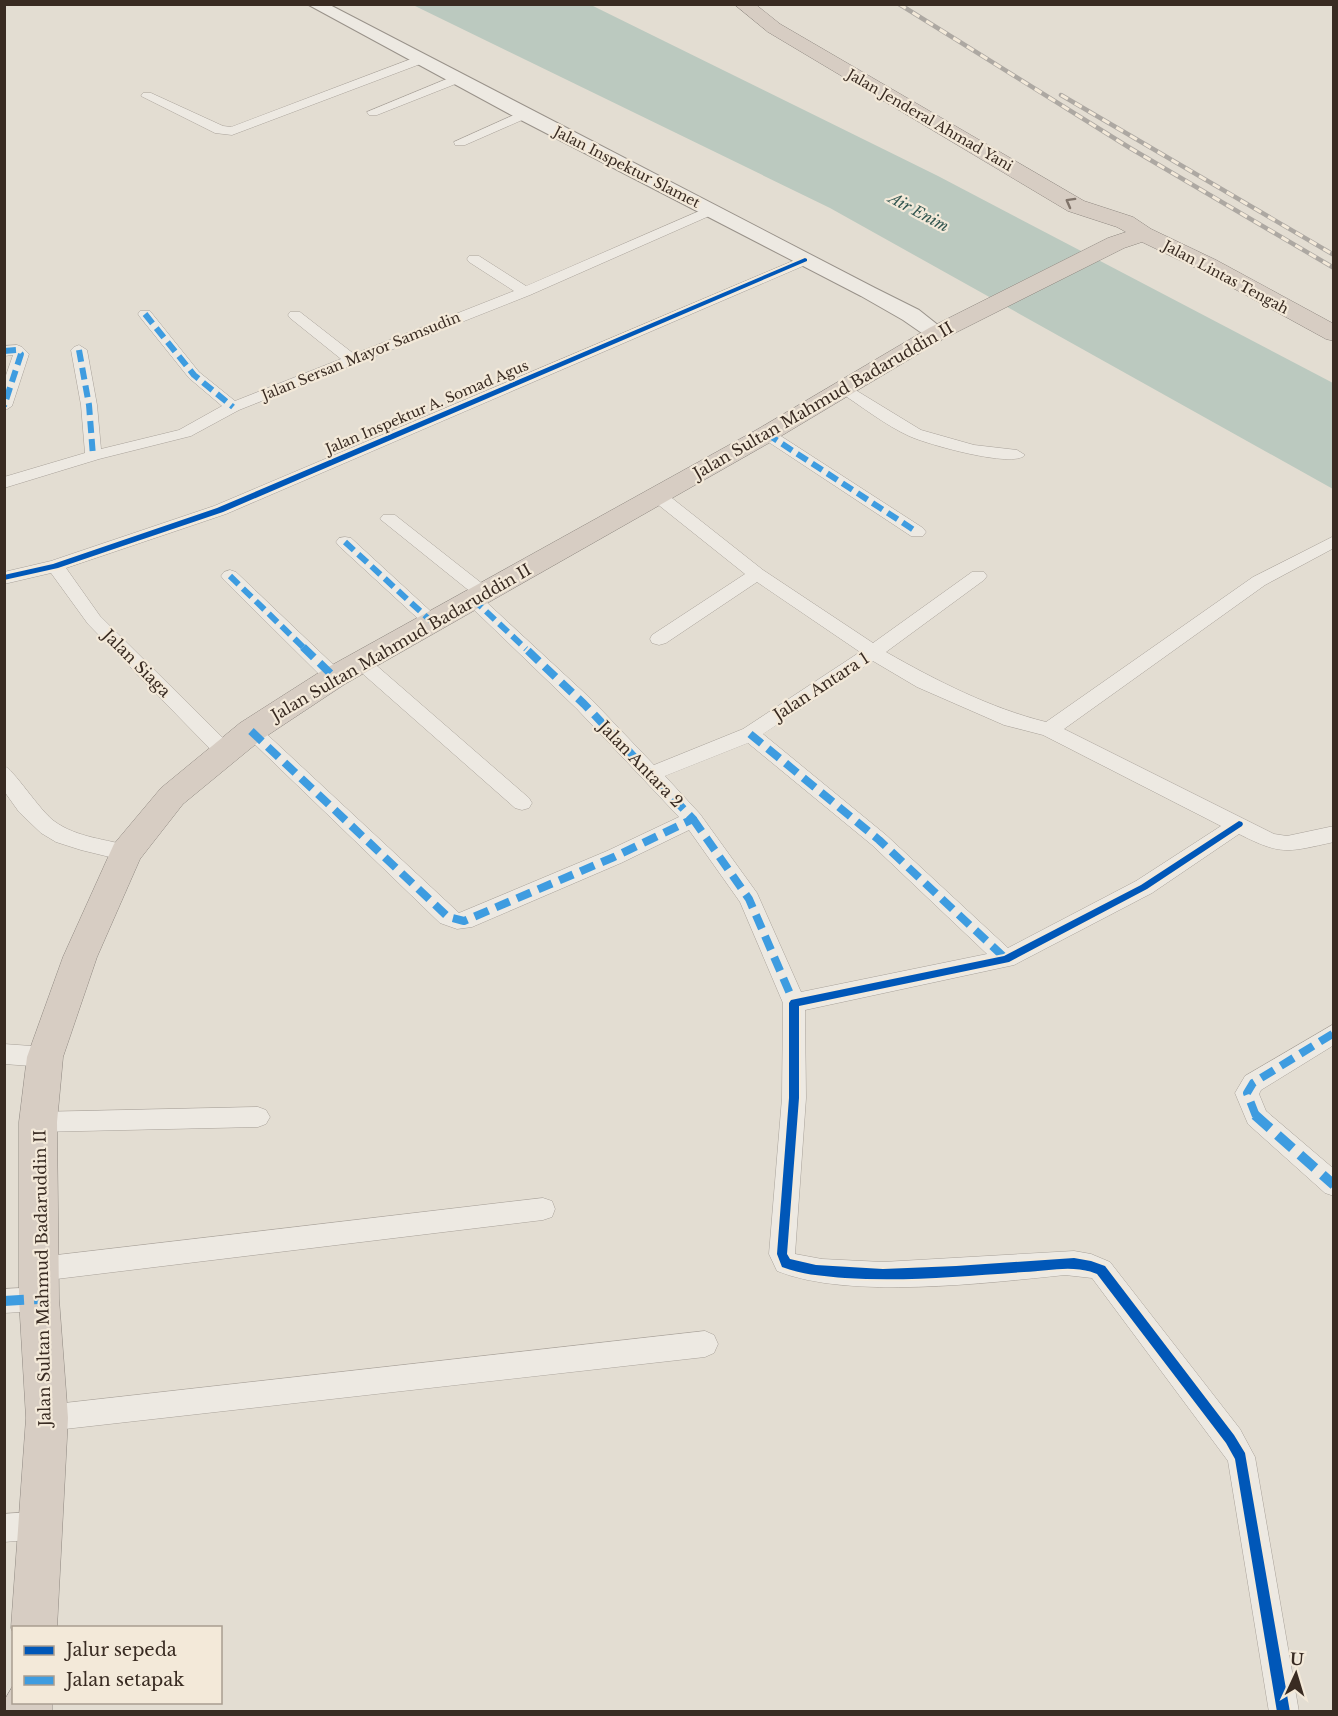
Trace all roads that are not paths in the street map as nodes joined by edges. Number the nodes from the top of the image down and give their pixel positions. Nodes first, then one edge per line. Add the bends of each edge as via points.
1 (315, 4) edge
2 (743, 4) edge
3 (764, 4) edge
4 (419, 60) junction
5 (454, 80) junction
6 (147, 96) dead end
7 (373, 112) dead end
8 (525, 114) junction
9 (460, 142) dead end
10 (1048, 167) dead end
11 (1089, 190) dead end
12 (711, 210) junction
13 (1128, 233) junction
14 (474, 259) dead end
15 (805, 260) junction
16 (525, 292) junction
17 (145, 314) dead end
18 (296, 315) dead end
19 (937, 333) junction
20 (1334, 334) edge
21 (80, 350) dead end
22 (4, 351) edge
23 (352, 360) junction
24 (844, 388) junction
25 (4, 406) edge
26 (232, 407) junction
27 (767, 434) junction
28 (1017, 455) dead end
29 (93, 456) junction
30 (4, 483) edge
31 (657, 495) junction
32 (389, 519) dead end
33 (917, 532) dead end
34 (1334, 541) edge
35 (345, 542) dead end
36 (55, 566) junction
37 (757, 574) junction
38 (230, 576) dead end
39 (978, 576) dead end
40 (4, 578) edge
41 (478, 596) junction
42 (432, 622) junction
43 (658, 639) dead end
44 (873, 652) junction
45 (348, 670) junction
46 (1049, 730) junction
47 (251, 731) junction
48 (750, 734) junction
49 (226, 753) junction
50 (4, 773) edge
51 (651, 774) junction
52 (522, 803) dead end
53 (693, 819) junction
54 (1239, 824) junction
55 (1334, 834) edge
56 (126, 853) junction
57 (1006, 959) junction
58 (794, 1003) junction
59 (1334, 1034) edge
60 (4, 1054) edge
61 (45, 1057) junction
62 (258, 1117) dead end
63 (38, 1122) junction
64 (1334, 1185) edge
65 (543, 1209) dead end
66 (40, 1284) junction
67 (4, 1301) edge
68 (705, 1344) dead end
69 (47, 1418) junction
70 (41, 1525) junction
71 (4, 1528) edge
72 (34, 1626) edge
73 (1284, 1712) edge

1 - 4 street, Jalan Inspektur Slamet
13 -> 2 highway, Jalan Jenderal Ahmad Yani via 774,28
3 - 10 highway
4 - 5 street, Jalan Inspektur Slamet
4 - 6 street via 232,131 220,130
5 - 7 street
5 - 8 street, Jalan Inspektur Slamet
8 - 9 street
8 - 12 street, Jalan Inspektur Slamet
11 - 13 highway via 1110,202
12 - 15 street, Jalan Inspektur Slamet
12 - 16 street, Jalan Sersan Mayor Samsudin
13 - 19 highway, Jalan Sultan Mahmud Badaruddin II
13 - 20 highway, Jalan Lintas Tengah via 1208,265
14 - 16 street
15 - 19 street, Jalan Inspektur Slamet via 911,315
15 - 36 street, Jalan Inspektur A. Somad Agus via 220,510
16 - 23 street, Jalan Sersan Mayor Samsudin
17 - 26 street via 194,375
18 - 23 street
19 - 24 highway, Jalan Sultan Mahmud Badaruddin II
21 - 29 street
22 - 25 street via 17,350 21,354
23 - 26 street, Jalan Sersan Mayor Samsudin
24 - 27 highway, Jalan Sultan Mahmud Badaruddin II
24 - 28 street via 915,433 972,450
26 - 29 street, Jalan Sersan Mayor Samsudin via 185,433
27 - 31 highway, Jalan Sultan Mahmud Badaruddin II
27 - 33 street
29 - 30 street, Jalan Sersan Mayor Samsudin
31 - 37 street
31 - 41 highway, Jalan Sultan Mahmud Badaruddin II
32 - 41 street, Jalan Antara 2
34 - 46 street via 1259,581
35 - 42 street
36 - 40 street, Jalan Inspektur A. Somad Agus
36 - 49 street, Jalan Siaga via 94,620
37 - 43 street
37 - 44 street
38 - 45 street
39 - 44 street, Jalan Antara 1
41 - 42 highway, Jalan Sultan Mahmud Badaruddin II
41 - 51 street, Jalan Antara 2
42 - 45 highway, Jalan Sultan Mahmud Badaruddin II
44 - 46 street via 924,682 1011,720
44 - 48 street, Jalan Antara 1
45 - 47 highway, Jalan Sultan Mahmud Badaruddin II
45 - 52 street
46 - 54 street
47 - 49 highway, Jalan Sultan Mahmud Badaruddin II
47 - 53 street, Jalan Antara 2 via 448,917 457,921 614,857
48 - 51 street, Jalan Antara 1
48 - 57 street via 879,840
49 - 56 highway, Jalan Sultan Mahmud Badaruddin II via 172,795
50 - 56 street via 33,815 58,834
51 - 53 street, Jalan Antara 2
53 - 58 street via 749,898
54 - 55 street via 1270,841 1287,844
54 - 57 street via 1144,887
56 - 61 highway, Jalan Sultan Mahmud Badaruddin II via 80,957
57 - 58 street
58 - 73 street via 794,1098 782,1254 786,1263 799,1269 868,1275 1067,1263 1085,1263 1101,1270 1241,1458
59 - 64 street via 1253,1083 1247,1093 1256,1117
60 - 61 street
61 - 63 highway, Jalan Sultan Mahmud Badaruddin II
62 - 63 street
63 - 66 highway, Jalan Sultan Mahmud Badaruddin II
65 - 66 street
66 - 67 street
66 - 69 highway, Jalan Sultan Mahmud Badaruddin II
68 - 69 street
69 - 70 highway, Jalan Sultan Mahmud Badaruddin II
70 - 71 street
70 - 72 highway, Jalan Sultan Mahmud Badaruddin II

